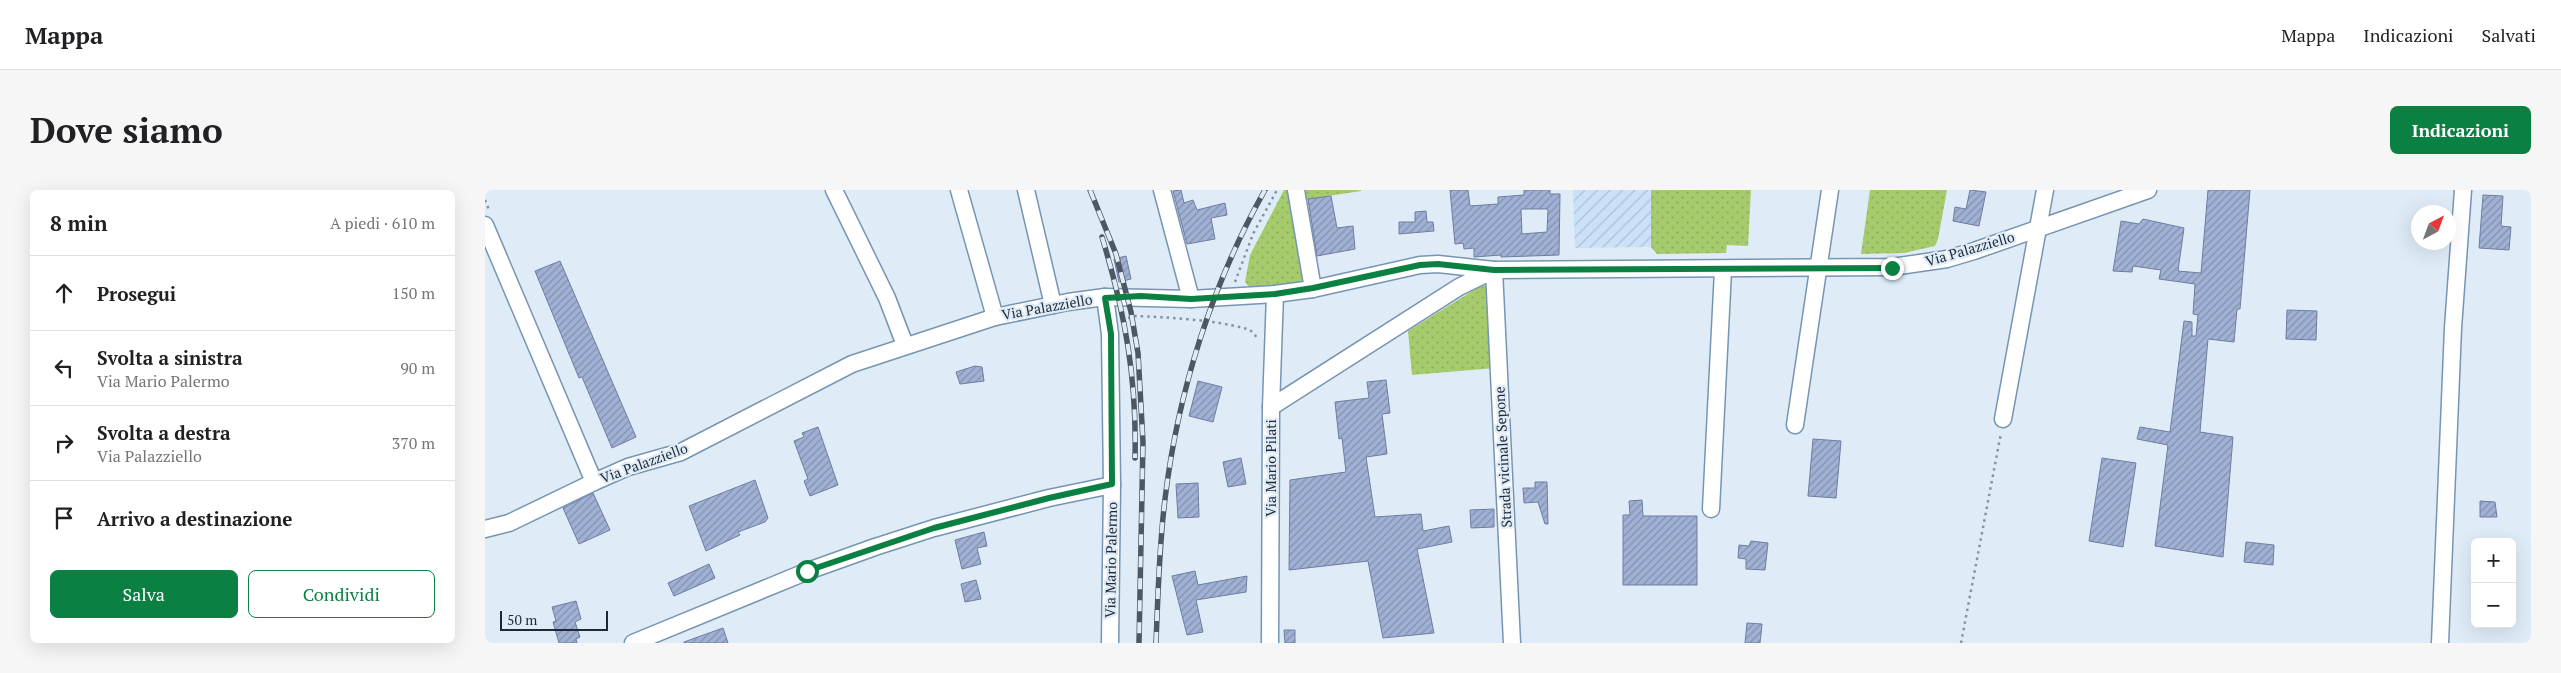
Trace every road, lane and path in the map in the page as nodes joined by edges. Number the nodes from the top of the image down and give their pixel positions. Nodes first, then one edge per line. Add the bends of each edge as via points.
1 (834, 190) edge
2 (959, 190) edge
3 (1026, 190) edge
4 (1162, 190) edge
5 (1277, 190) edge
6 (1297, 190) edge
7 (1830, 190) edge
8 (2045, 190) edge
9 (2148, 190) edge
10 (2463, 190) edge
11 (485, 225) edge
12 (2038, 228) junction
13 (1819, 268) junction
14 (1494, 270) junction
15 (1723, 270) junction
16 (1313, 288) junction
17 (1275, 294) junction
18 (1105, 298) junction
19 (1229, 298) junction
20 (1191, 299) junction
21 (1053, 304) junction
22 (995, 317) junction
23 (1120, 327) dead end
24 (1259, 344) dead end
25 (905, 345) junction
26 (1271, 407) junction
27 (2003, 419) joint
28 (1795, 425) dead end
29 (594, 482) junction
30 (1112, 484) junction
31 (1711, 509) dead end
32 (485, 529) edge
33 (633, 643) edge
34 (1110, 643) edge
35 (1270, 643) edge
36 (1512, 643) edge
37 (1961, 643) edge
38 (2440, 643) edge

1 - 25 street via 887,298
2 - 22 street
3 - 21 street
4 - 20 street
5 - 19 path via 1253,234
6 - 16 street
7 - 13 street
8 - 12 street
9 - 12 street, Via Palazziello
10 - 38 street via 2453,328
11 - 29 street
12 - 13 street, Via Palazziello via 1974,251 1923,263 1892,268
12 - 27 street
13 - 15 street, Via Palazziello
13 - 28 street
14 - 15 street, Via Palazziello
14 - 16 street, Via Palazziello via 1420,265
14 - 26 street via 1459,287
14 - 36 street, Strada vicinale Sepone
15 - 31 street
16 - 17 street, Via Palazziello
17 - 19 street, Via Palazziello
17 - 26 street, Via Mario Pilati
18 - 20 street, Via Palazziello
18 - 21 street, Via Palazziello
18 - 30 street, Via Mario Palermo via 1111,334
19 - 20 street, Via Palazziello
21 - 22 street, Via Palazziello
22 - 25 street, Via Palazziello
23 - 24 path via 1128,318 1135,316 1184,320 1244,328 1255,334
25 - 29 street, Via Palazziello via 852,364 681,452 628,467
26 - 35 street, Via Mario Pilati
27 - 37 path
29 - 32 street, Via Palazziello via 509,523
30 - 33 street via 926,530 807,571
30 - 34 street, Via Mario Palermo

